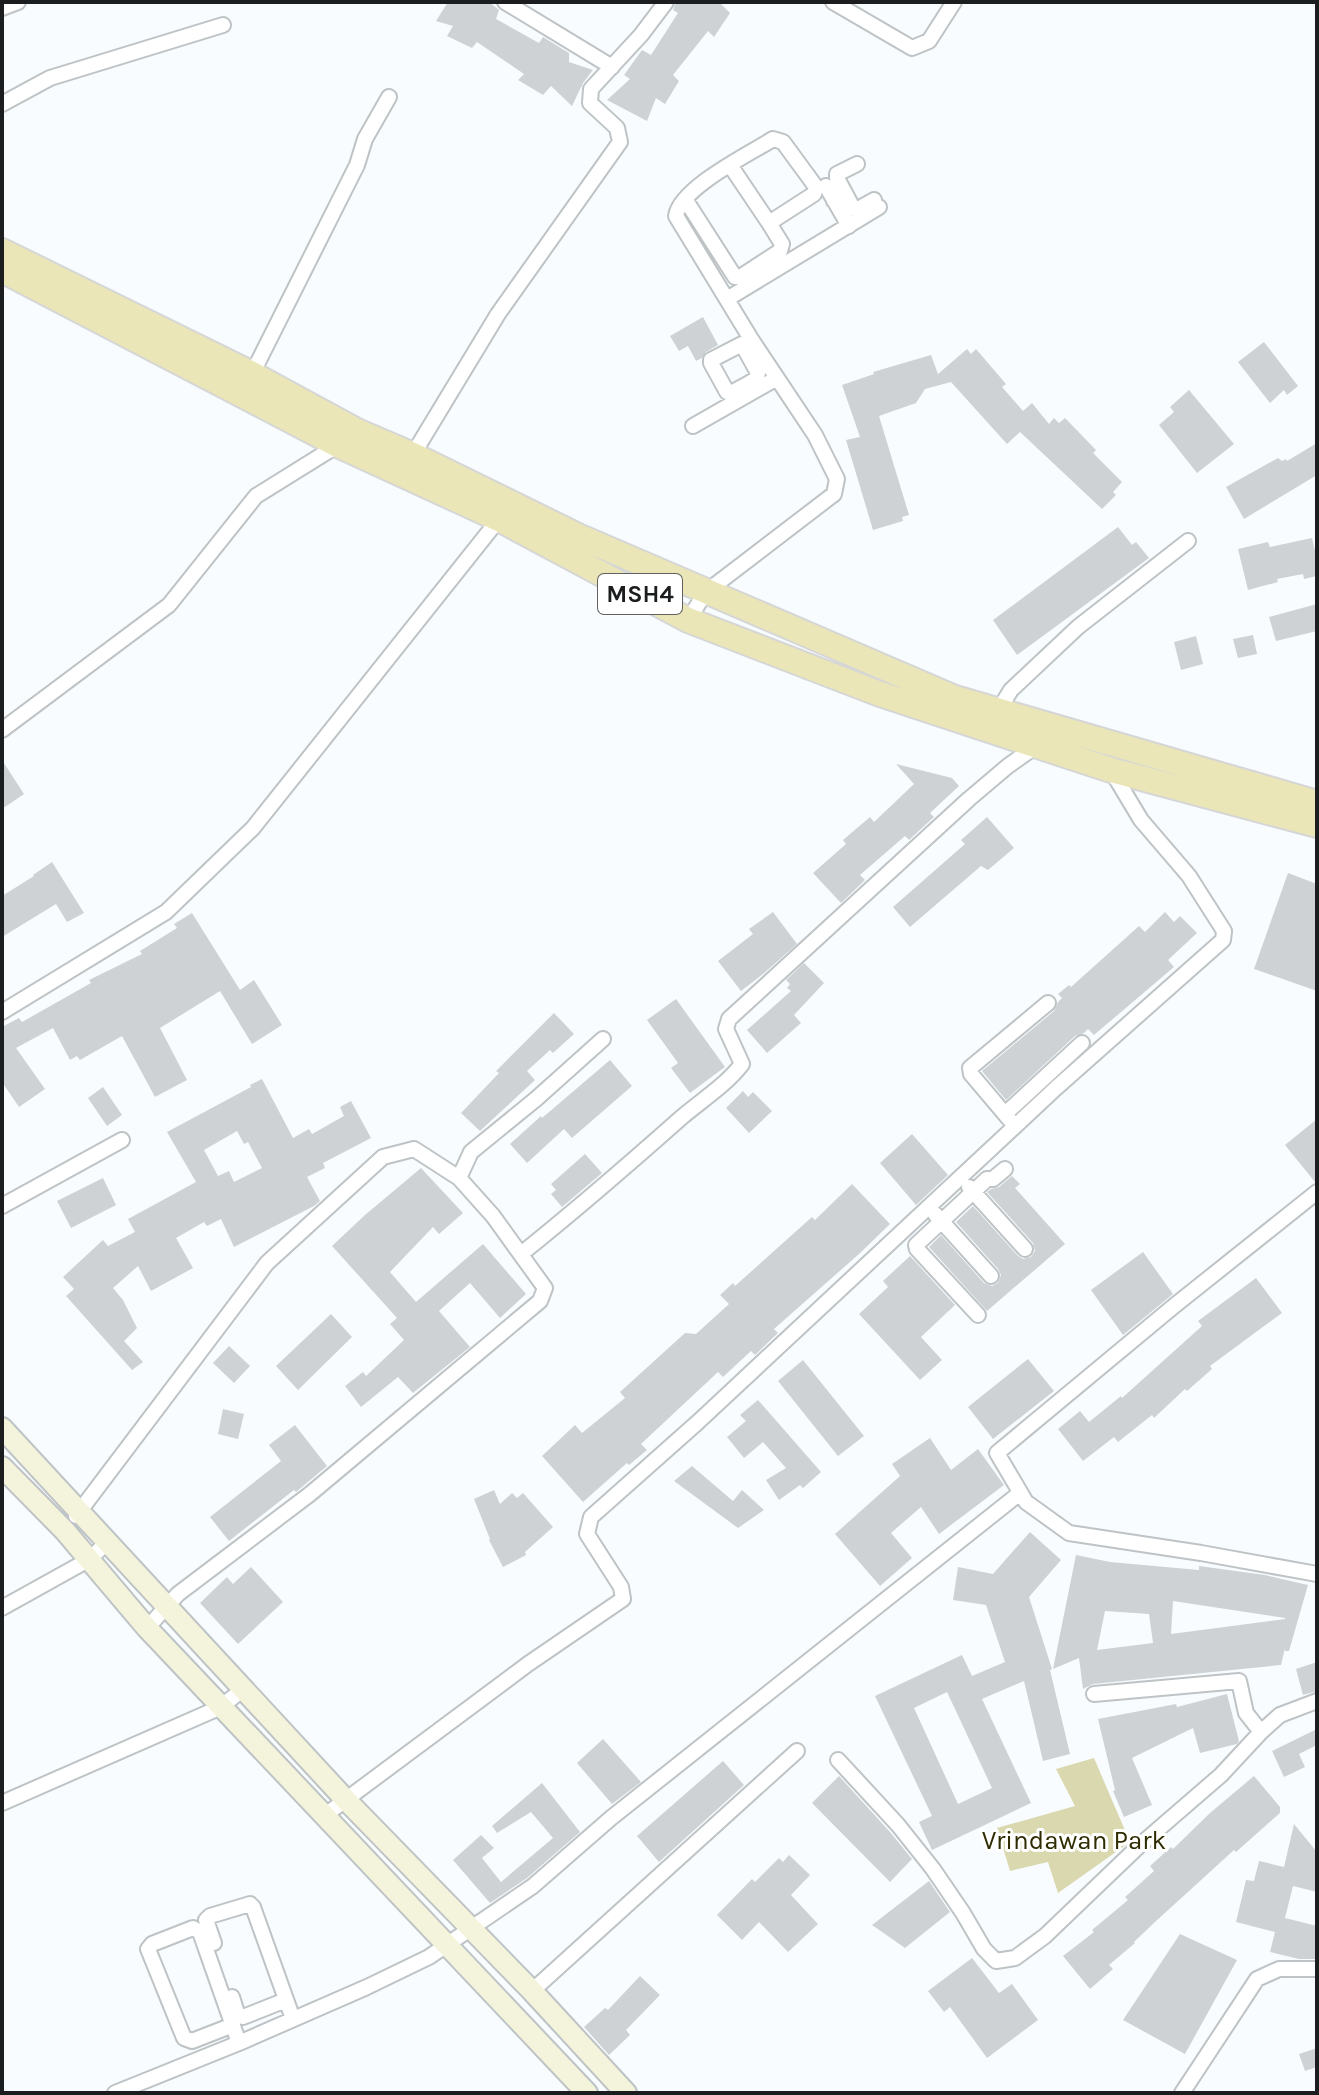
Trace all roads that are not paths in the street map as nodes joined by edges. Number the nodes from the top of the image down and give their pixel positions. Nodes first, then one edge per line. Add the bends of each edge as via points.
1 (18, 2) edge
2 (505, 2) edge
3 (666, 2) edge
4 (833, 2) edge
5 (954, 2) edge
6 (2, 8) edge
7 (223, 25) dead end
8 (612, 67) junction
9 (389, 97) dead end
10 (2, 104) edge
11 (857, 164) dead end
12 (730, 165) junction
13 (826, 186) dead end
14 (840, 197) junction
15 (685, 199) junction
16 (769, 223) junction
17 (849, 226) junction
18 (2, 251) edge
19 (2, 270) edge
20 (727, 299) junction
21 (747, 341) junction
22 (252, 374) junction
23 (777, 378) junction
24 (748, 389) junction
25 (693, 426) dead end
26 (350, 443) junction
27 (407, 464) junction
28 (499, 519) junction
29 (1188, 541) dead end
30 (706, 592) junction
31 (688, 620) junction
32 (998, 711) junction
33 (2, 730) edge
34 (1046, 736) junction
35 (1111, 770) junction
36 (1317, 803) edge
37 (1317, 825) edge
38 (1048, 1003) dead end
39 (2, 1012) edge
40 (603, 1039) dead end
41 (1082, 1043) dead end
42 (1046, 1075) junction
43 (1056, 1088) junction
44 (1005, 1114) junction
45 (1015, 1126) junction
46 (122, 1140) dead end
47 (1005, 1169) dead end
48 (459, 1178) junction
49 (960, 1178) junction
50 (973, 1192) junction
51 (1317, 1192) edge
52 (2, 1206) edge
53 (930, 1208) junction
54 (941, 1221) junction
55 (1025, 1249) dead end
56 (521, 1254) junction
57 (991, 1276) dead end
58 (978, 1315) dead end
59 (2, 1428) edge
60 (2, 1467) edge
61 (1020, 1493) junction
62 (80, 1511) junction
63 (65, 1531) junction
64 (107, 1542) junction
65 (90, 1559) junction
66 (1317, 1574) edge
67 (166, 1607) junction
68 (2, 1608) edge
69 (147, 1628) junction
70 (243, 1689) junction
71 (1094, 1694) dead end
72 (1317, 1701) edge
73 (221, 1707) junction
74 (1261, 1732) junction
75 (797, 1751) dead end
76 (838, 1760) dead end
77 (345, 1799) junction
78 (2, 1803) edge
79 (324, 1816) junction
80 (471, 1929) junction
81 (446, 1946) junction
82 (1317, 1969) edge
83 (532, 1991) junction
84 (286, 2000) junction
85 (293, 2019) junction
86 (233, 2025) junction
87 (239, 2043) junction
88 (115, 2093) edge
89 (587, 2093) edge
90 (626, 2093) edge
91 (1182, 2093) edge

1 - 6 street
2 - 8 street
3 - 8 street
4 - 5 street via 912,48 929,41
7 - 10 street via 50,78
8 - 27 street via 591,89 590,103 617,128 620,142 498,314
9 - 22 street
11 - 14 street via 837,174
12 - 15 street
12 - 16 street
12 - 16 street via 773,139 783,142 816,187 814,194
13 - 14 street
14 - 17 street
14 - 17 street via 856,210 877,204
15 - 16 street via 735,277 780,251 782,244
15 - 20 street via 676,216
17 - 20 street
18 - 22 main road, MSH4
19 - 26 main road, MSH4
20 - 21 street
21 - 23 street
21 - 24 street via 758,373
21 - 24 street via 711,363 727,392
22 - 26 main road, MSH4
23 - 24 street
23 - 30 street via 837,479 834,494
24 - 25 street
26 - 27 main road, MSH4
26 - 33 street via 256,496 169,605
27 - 28 main road, MSH4
27 - 30 main road, MSH4
28 - 31 main road, MSH4
28 - 39 street via 253,828 166,912
29 - 32 street via 1078,627 1011,690
30 - 31 street
30 - 32 main road, MSH4 via 955,698
31 - 34 main road, MSH4 via 880,694
32 - 34 main road, MSH4
34 - 35 main road, MSH4
34 - 36 main road, MSH4
34 - 56 street via 969,799 729,1019 726,1029 742,1064 735,1073
35 - 37 main road, MSH4
35 - 43 street via 1141,820 1189,876 1224,931 1223,940
38 - 44 street via 970,1068
40 - 48 street via 471,1152
41 - 42 street
42 - 43 street
42 - 44 street
43 - 45 street
44 - 45 street
45 - 49 street
46 - 52 street
47 - 50 street
48 - 56 street
48 - 62 street via 414,1149 383,1157 267,1263
49 - 50 street
49 - 53 street
50 - 54 street
50 - 55 street
51 - 61 street via 997,1453
53 - 54 street
53 - 77 street via 591,1517 587,1534 621,1587 623,1599
54 - 57 street
54 - 58 street via 917,1249
56 - 67 street via 545,1288 540,1301
59 - 62 main road
60 - 63 main road
61 - 66 street via 1069,1533
61 - 80 street via 533,1886
62 - 63 street
62 - 64 main road
63 - 65 main road
64 - 65 street
64 - 67 main road
65 - 68 street
65 - 69 main road
67 - 69 street
67 - 70 main road
69 - 73 main road
70 - 73 street
70 - 77 main road
71 - 74 street via 1239,1681 1246,1713
72 - 74 street via 1280,1715
73 - 78 street
73 - 79 main road
74 - 76 street via 1045,1936 1015,1958 996,1961 924,1858
75 - 83 street
77 - 79 street
77 - 80 main road
79 - 81 main road
80 - 81 street
80 - 83 main road
81 - 85 street
81 - 89 main road
82 - 91 street via 1279,1969 1257,1979
83 - 90 main road
84 - 84 street via 253,1907 210,1916 206,1920 237,2013 243,2017
84 - 85 street
85 - 87 street
86 - 86 street via 200,1932 193,1928 152,1944 148,1949 184,2038 192,2041
86 - 87 street
87 - 88 street

